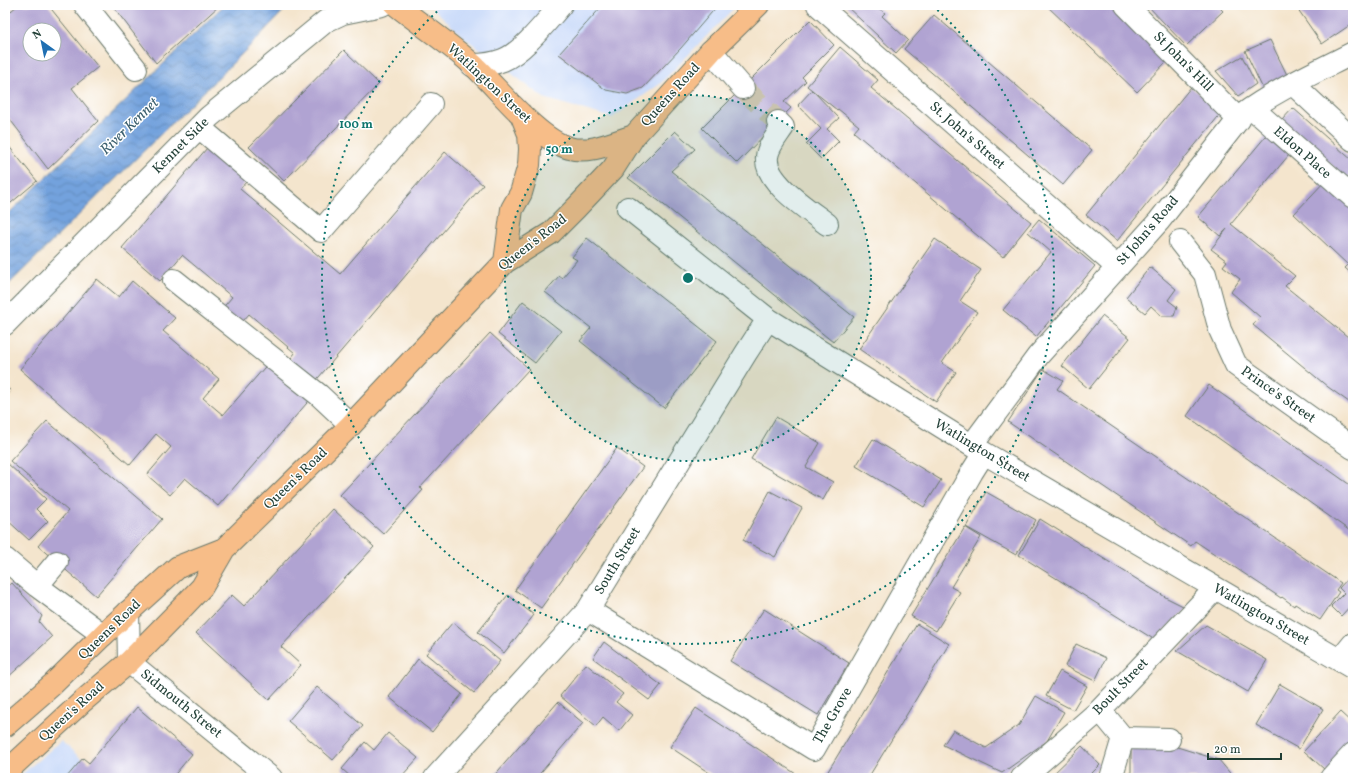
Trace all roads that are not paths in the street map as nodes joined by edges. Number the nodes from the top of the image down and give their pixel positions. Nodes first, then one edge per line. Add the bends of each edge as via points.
1 (85, 5) edge
2 (382, 5) edge
3 (396, 5) edge
4 (561, 5) edge
5 (758, 5) edge
6 (818, 5) edge
7 (1126, 5) edge
8 (711, 51) junction
9 (1353, 53) edge
10 (472, 64) junction
11 (136, 69) dead end
12 (1293, 84) junction
13 (743, 88) tunnel mouth
14 (431, 104) dead end
15 (521, 114) junction
16 (1245, 114) junction
17 (778, 122) dead end
18 (199, 127) junction
19 (634, 136) junction
20 (1353, 140) edge
21 (592, 191) joint
22 (1353, 197) edge
23 (628, 208) dead end
24 (827, 224) dead end
25 (1180, 242) dead end
26 (505, 262) junction
27 (1117, 267) junction
28 (174, 280) dead end
29 (768, 319) junction
30 (5, 324) edge
31 (351, 425) junction
32 (1353, 448) edge
33 (978, 449) junction
34 (224, 549) junction
35 (5, 558) edge
36 (57, 562) dead end
37 (37, 586) junction
38 (1215, 589) junction
39 (588, 610) junction
40 (128, 612) junction
41 (103, 635) junction
42 (1348, 658) edge
43 (129, 662) junction
44 (1100, 710) junction
45 (5, 726) edge
46 (1123, 738) junction
47 (1169, 739) dead end
48 (1353, 754) edge
49 (5, 773) edge
50 (271, 778) edge
51 (435, 778) edge
52 (1022, 778) edge
53 (1111, 778) edge
54 (1331, 778) edge

1 - 11 street
2 - 18 street, Kennet Side via 343,13 326,21
3 - 10 main road, Watlington Street
4 - 10 street via 530,40 504,60 484,65
5 - 8 main road, Queens Road
6 - 27 street, St. John's Street
7 - 16 street, St John's Hill
8 - 13 street
8 - 19 main road, Queens Road
9 - 12 street, St John's Road
10 - 15 main road, Watlington Street
12 - 16 street, St John's Road
12 - 20 street
14 - 18 street via 321,231
15 - 19 main road, Watlington Street via 558,144 570,148 591,149
15 - 26 main road via 529,134 529,165 521,193 512,209
16 - 22 street, Eldon Place
16 - 27 street, St John's Road
17 - 24 street via 783,127 772,143 767,157 770,174 783,189
18 - 30 street, Kennet Side
19 - 21 main road, Queens Road via 612,169
21 - 26 main road, Queen's Road via 551,233
23 - 29 street, Watlington Street
25 - 32 street, Prince's Street via 1205,274 1220,330 1236,365
26 - 31 main road, Queen's Road
27 - 33 street, St John's Road via 1044,349
28 - 31 street via 319,395
29 - 33 street, Watlington Street
29 - 39 street, South Street
31 - 34 main road, Queen's Road
33 - 38 street, Watlington Street
33 - 39 street, The Grove via 972,472 814,749
34 - 40 main road, Queens Road via 178,567
34 - 43 main road, Queen's Road via 202,587
35 - 37 street
36 - 37 street
37 - 41 street
38 - 42 street, Watlington Street
38 - 44 street, Boult Street
39 - 51 street, South Street
40 - 41 main road, Queens Road
40 - 43 street, Sidmouth Street
41 - 45 main road, Queens Road
43 - 49 main road, Queen's Road
43 - 50 street, Sidmouth Street
44 - 46 street
44 - 52 street, Boult Street
46 - 47 street
46 - 53 street
48 - 54 street

